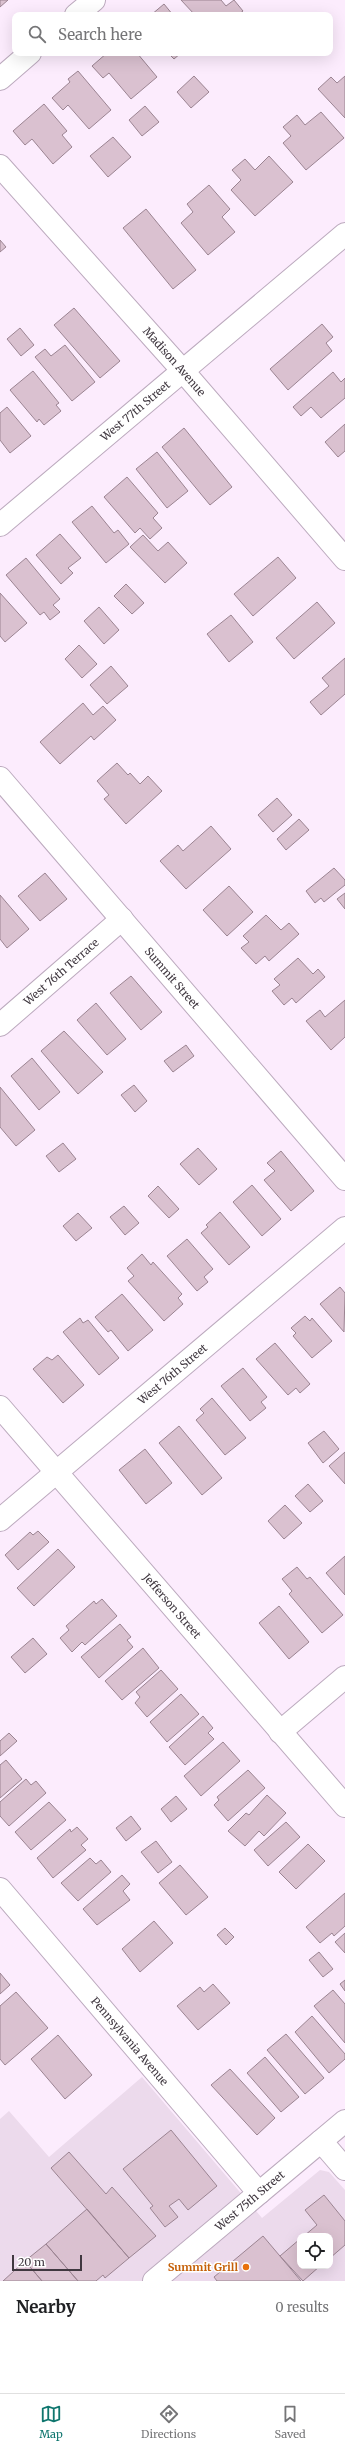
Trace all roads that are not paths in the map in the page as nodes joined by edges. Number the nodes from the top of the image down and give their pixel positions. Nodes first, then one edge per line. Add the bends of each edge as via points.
1 (94, 0) edge
2 (80, 12) edge
3 (26, 56) edge
4 (0, 78) edge
5 (0, 166) edge
6 (345, 234) edge
7 (183, 371) junction
8 (0, 526) edge
9 (345, 559) edge
10 (0, 778) edge
11 (122, 919) junction
12 (0, 1025) edge
13 (345, 1179) edge
14 (345, 1228) edge
15 (0, 1407) edge
16 (56, 1472) junction
17 (0, 1520) edge
18 (345, 1676) edge
19 (280, 1732) junction
20 (345, 1806) edge
21 (0, 1889) edge
22 (345, 2121) edge
23 (321, 2141) junction
24 (345, 2169) edge
25 (259, 2193) junction
26 (154, 2281) edge

1 - 2 street
3 - 4 street
5 - 7 street, Madison Avenue
6 - 7 street, West 77th Street
7 - 8 street, West 77th Street
7 - 9 street, Madison Avenue
10 - 11 street, Summit Street
11 - 12 street, West 76th Terrace
11 - 13 street, Summit Street
14 - 16 street, West 76th Street
15 - 16 street, Jefferson Street
16 - 17 street, West 76th Street
16 - 19 street, Jefferson Street
18 - 19 street
19 - 20 street, Jefferson Street
21 - 25 street, Pennsylvania Avenue
22 - 23 street, West 75th Street
23 - 24 street
23 - 25 street, West 75th Street
25 - 26 street, West 75th Street

